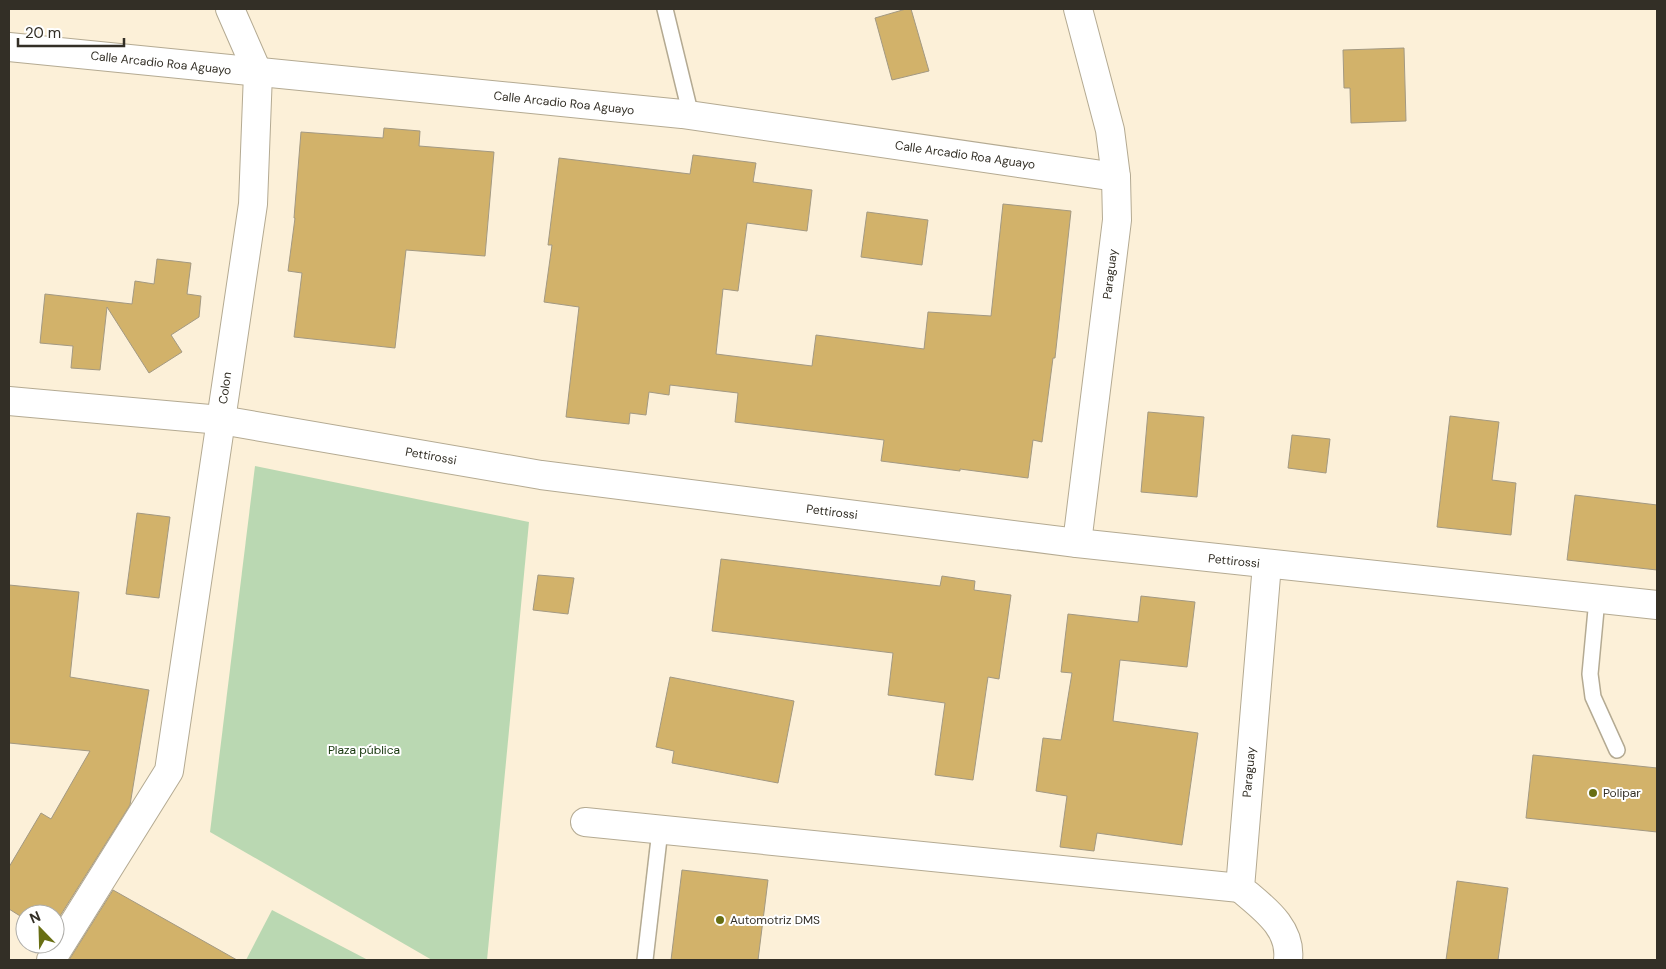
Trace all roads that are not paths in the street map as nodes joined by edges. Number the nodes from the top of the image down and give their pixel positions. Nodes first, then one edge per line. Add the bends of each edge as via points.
1 (230, 9) edge
2 (665, 9) edge
3 (1078, 9) edge
4 (9, 47) edge
5 (258, 73) junction
6 (691, 116) junction
7 (1116, 177) junction
8 (9, 402) edge
9 (221, 420) junction
10 (1077, 543) junction
11 (1267, 564) junction
12 (1597, 599) junction
13 (1657, 606) edge
14 (1617, 750) dead end
15 (586, 822) dead end
16 (660, 830) junction
17 (1240, 888) junction
18 (52, 960) edge
19 (645, 960) edge
20 (1288, 960) edge

1 - 5 street, Colon
2 - 6 lane
3 - 7 street, Paraguay via 1110,130
4 - 5 street, Calle Arcadio Roa Aguayo
5 - 6 street, Calle Arcadio Roa Aguayo
5 - 9 street, Colon via 253,204
6 - 7 street, Calle Arcadio Roa Aguayo
7 - 10 street, Paraguay via 1117,220
8 - 9 street, Pettirossi
9 - 10 street, Pettirossi via 541,475
9 - 18 street, Colon via 169,771
10 - 11 street, Pettirossi
11 - 12 street, Pettirossi
11 - 17 street, Paraguay
12 - 13 street, Pettirossi
12 - 14 lane via 1590,674 1593,697
15 - 16 street
16 - 17 street
16 - 19 lane
17 - 20 street via 1274,917 1286,936

